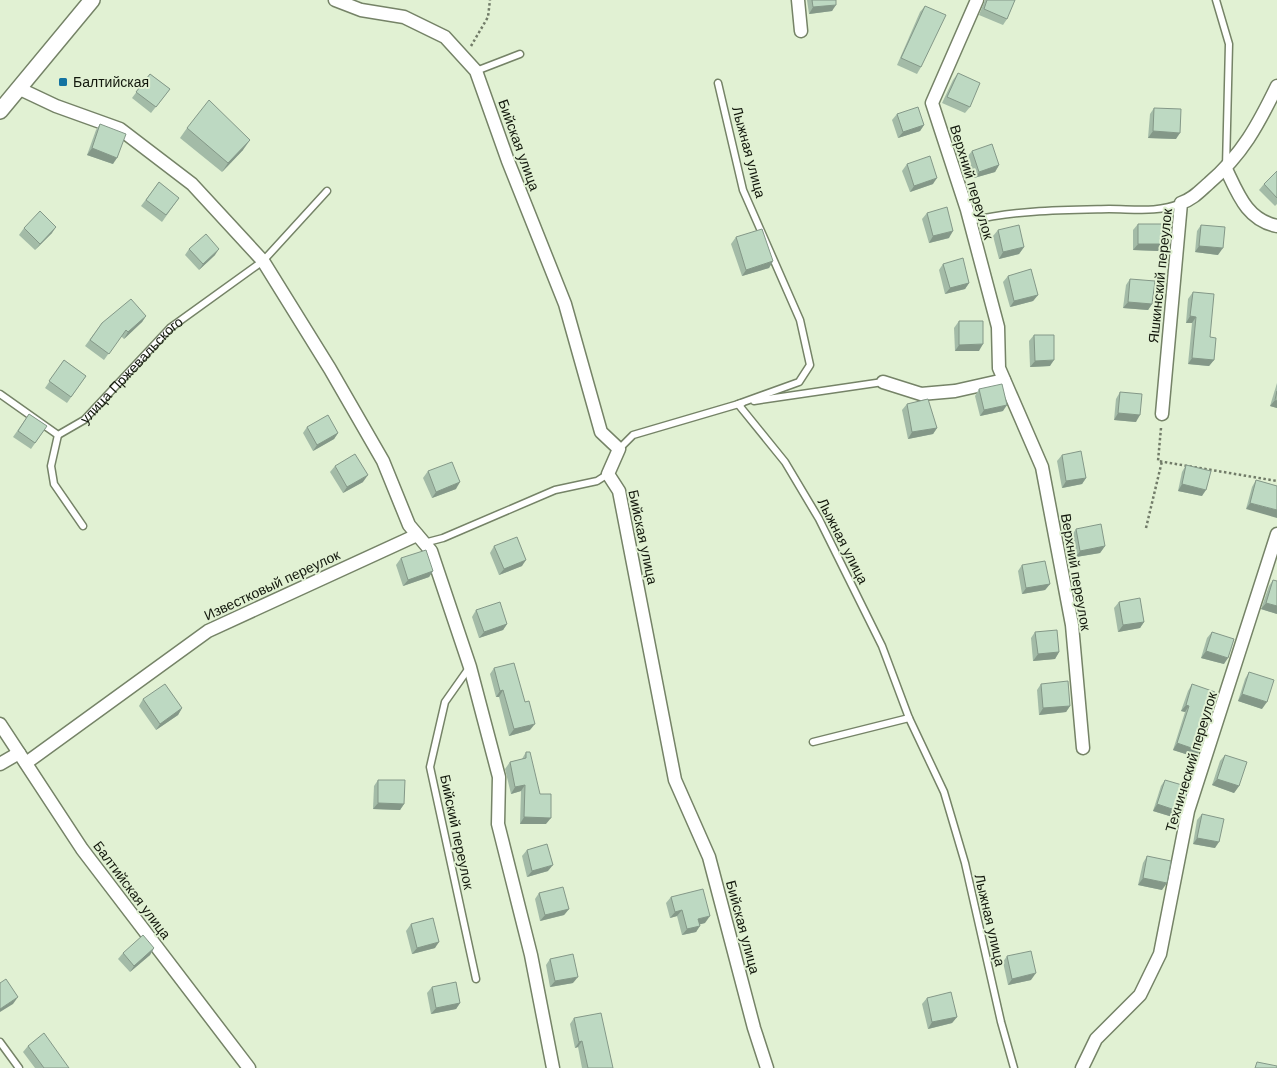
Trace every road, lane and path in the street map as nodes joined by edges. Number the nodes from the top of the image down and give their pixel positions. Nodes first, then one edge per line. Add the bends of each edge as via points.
1 (92, 0) edge
2 (335, 0) edge
3 (490, 0) edge
4 (798, 0) edge
5 (977, 0) edge
6 (1216, 0) edge
7 (801, 31) dead end
8 (520, 54) dead end
9 (464, 58) junction
10 (476, 71) junction
11 (718, 83) dead end
12 (1277, 86) edge
13 (20, 89) junction
14 (0, 111) edge
15 (1226, 169) junction
16 (327, 191) dead end
17 (1182, 203) junction
18 (970, 221) junction
19 (1277, 226) edge
20 (263, 261) junction
21 (1004, 380) junction
22 (883, 382) joint
23 (0, 394) edge
24 (738, 404) junction
25 (1162, 414) joint
26 (58, 436) junction
27 (619, 450) junction
28 (1162, 461) junction
29 (608, 474) junction
30 (1277, 480) edge
31 (83, 526) dead end
32 (1146, 528) dead end
33 (1277, 534) edge
34 (421, 539) junction
35 (470, 667) junction
36 (910, 718) junction
37 (0, 724) edge
38 (813, 742) dead end
39 (1083, 748) dead end
40 (22, 758) junction
41 (0, 764) edge
42 (476, 979) dead end
43 (0, 1042) edge
44 (19, 1068) edge
45 (249, 1068) edge
46 (553, 1068) edge
47 (767, 1068) edge
48 (1014, 1068) edge
49 (1082, 1068) edge

1 - 13 street
2 - 9 street, Бийская улица via 361,10 404,17 446,37
3 - 9 path via 488,17
4 - 7 street
5 - 18 street, Верхний переулок via 932,103
6 - 15 lane via 1229,44
8 - 10 lane
9 - 10 street, Бийская улица
10 - 27 street, Бийская улица via 565,304 601,432
11 - 24 lane, Лыжная улица via 743,190 800,320 810,365 799,382
12 - 15 street, Яшкинский переулок via 1252,136
13 - 14 street
13 - 20 street via 120,129 192,184
15 - 17 street, Яшкинский переулок via 1191,200
15 - 19 street via 1244,204 1262,223
16 - 20 lane, улица Пржевальского
17 - 18 lane via 1166,210 1005,213
17 - 25 street, Яшкинский переулок
18 - 21 street, Верхний переулок via 998,327 999,368
20 - 26 lane, улица Пржевальского via 170,328 84,420
20 - 34 street via 383,461 409,525
21 - 22 street via 955,391 921,394
21 - 39 street, Верхний переулок via 1042,467 1072,625
22 - 24 lane
23 - 26 lane
24 - 27 lane via 633,435
24 - 36 lane, Лыжная улица via 785,462 819,519 882,646
25 - 28 path via 1158,461
26 - 31 lane via 51,466 54,484
27 - 29 street
28 - 30 path
28 - 32 path
29 - 34 lane, Известковый переулок via 597,481 554,490 443,538
29 - 47 street, Бийская улица via 619,491 675,780 710,857
33 - 49 street, Технический переулок via 1188,811 1160,954 1140,995 1096,1040
34 - 35 street via 431,551
34 - 40 street, Известковый переулок via 208,631
35 - 42 lane, Бийский переулок via 445,702 430,767
35 - 46 street via 499,777 498,824 531,955
36 - 38 lane
36 - 48 lane, Лыжная улица via 944,792 965,863
37 - 40 street, Балтийская улица
40 - 41 street, Известковый переулок
40 - 45 street, Балтийская улица via 82,849
43 - 44 lane

